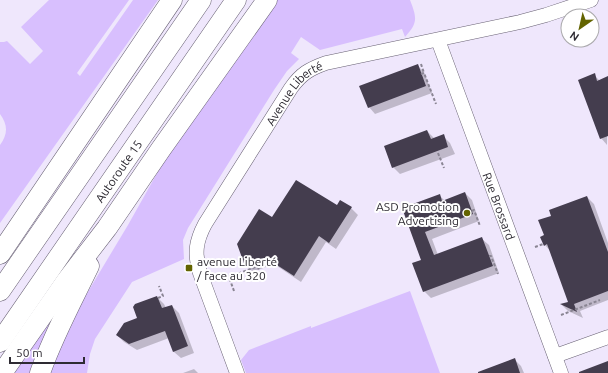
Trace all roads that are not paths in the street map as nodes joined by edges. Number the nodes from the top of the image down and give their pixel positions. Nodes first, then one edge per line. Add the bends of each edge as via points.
1 (172, 0) edge
2 (201, 0) edge
3 (236, 0) edge
4 (267, 0) edge
5 (591, 0) edge
6 (438, 40) junction
7 (120, 78) junction
8 (107, 228) junction
9 (0, 238) edge
10 (0, 254) edge
11 (0, 291) edge
12 (608, 336) edge
13 (0, 342) edge
14 (555, 356) junction
15 (2, 373) edge
16 (40, 373) edge
17 (238, 373) edge
18 (561, 373) edge

1 - 7 highway
2 - 11 highway
3 - 13 highway, Autoroute 15
4 - 8 highway
5 - 6 street, Avenue Liberté via 546,16
6 - 14 street, Rue Brossard
6 - 17 street, Avenue Liberté via 326,63 308,70 291,88 205,224 196,245 198,266
7 - 9 highway
7 - 10 highway
8 - 15 highway via 66,280
8 - 16 highway via 58,329
12 - 14 street
14 - 18 street, Rue Brossard

